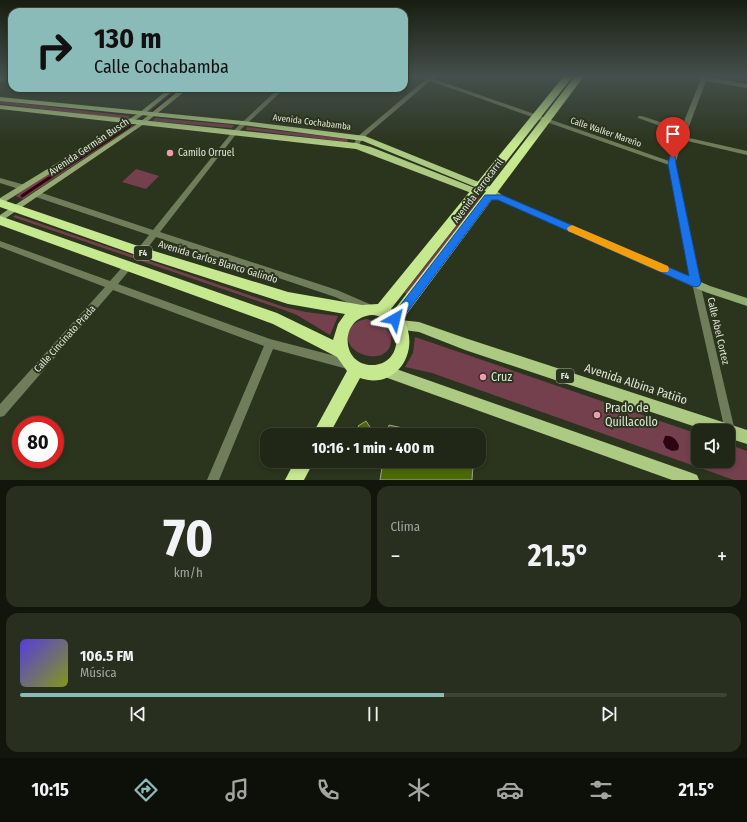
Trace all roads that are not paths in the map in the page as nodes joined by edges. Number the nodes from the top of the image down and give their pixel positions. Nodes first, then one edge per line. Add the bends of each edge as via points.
1 (160, 98) edge
2 (173, 98) edge
3 (270, 98) edge
4 (408, 98) edge
5 (486, 98) edge
6 (554, 98) edge
7 (560, 98) edge
8 (696, 98) edge
9 (0, 99) edge
10 (0, 107) edge
11 (141, 114) junction
12 (152, 115) junction
13 (640, 117) dead end
14 (541, 119) junction
15 (128, 121) junction
16 (142, 123) junction
17 (243, 123) junction
18 (235, 132) junction
19 (683, 135) junction
20 (358, 142) junction
21 (747, 153) edge
22 (672, 164) junction
23 (0, 180) edge
24 (22, 188) junction
25 (478, 189) junction
26 (36, 194) junction
27 (494, 195) junction
28 (0, 202) edge
29 (15, 208) junction
30 (0, 220) edge
31 (154, 234) junction
32 (0, 244) edge
33 (140, 252) junction
34 (129, 266) junction
35 (696, 283) junction
36 (112, 286) junction
37 (747, 302) edge
38 (373, 311) junction
39 (398, 322) junction
40 (270, 344) junction
41 (342, 352) junction
42 (355, 367) junction
43 (382, 370) junction
44 (0, 412) edge
45 (709, 424) edge
46 (728, 424) edge
47 (324, 428) edge
48 (735, 433) edge
49 (747, 437) edge
50 (301, 468) edge
51 (668, 476) edge
52 (213, 480) edge
53 (294, 480) edge
54 (692, 480) edge

1 - 11 main road, Avenida Germán Busch
2 - 12 main road, Avenida Germán Busch
3 - 17 street
4 - 20 street
5 - 14 street, Calle Walker Mareño
6 - 14 highway, Avenida Ferrocarril
7 - 14 highway, Avenida Ferrocarril
8 - 19 street
9 - 11 main road, Avenida Cochabamba
10 - 15 main road, Avenida Cochabamba
11 - 12 main road, Avenida Cochabamba
11 - 15 main road, Avenida Germán Busch
12 - 16 main road, Avenida Germán Busch
12 - 17 main road, Avenida Cochabamba
13 - 19 street
14 - 22 street, Calle Walker Mareño
14 - 25 highway, Avenida Ferrocarril
14 - 27 highway, Avenida Ferrocarril
15 - 16 main road, Avenida Cochabamba
15 - 24 main road, Avenida Germán Busch
16 - 18 main road, Avenida Cochabamba
16 - 26 main road, Avenida Germán Busch
17 - 18 street
17 - 20 main road, Avenida Cochabamba
18 - 20 main road, Avenida Cochabamba
18 - 31 street
19 - 21 street
19 - 22 street
20 - 25 main road, Avenida Cochabamba via 368,149
22 - 35 street, Calle Abel Cortez
23 - 24 street
24 - 28 main road, Avenida Germán Busch
25 - 27 main road, Avenida Cochabamba
25 - 38 highway, Avenida Ferrocarril
26 - 29 main road, Avenida Germán Busch
26 - 31 street, Avenida Carlos Blanco Galindo
27 - 35 main road
27 - 39 highway, Avenida Ferrocarril
28 - 29 highway, Avenida Carlos Blanco Galindo / F4
29 - 30 main road, Avenida Germán Busch
29 - 33 highway, Avenida Carlos Blanco Galindo / F4
30 - 34 highway, F4
31 - 33 street
31 - 38 street, Avenida Carlos Blanco Galindo via 337,294
32 - 36 street
33 - 38 highway, Avenida Carlos Blanco Galindo / F4 via 288,298
34 - 36 street, Calle Cincinato Prada
34 - 41 highway, F4 via 277,319
35 - 37 main road
35 - 46 street, Calle Abel Cortez
36 - 40 street
36 - 44 street, Calle Cincinato Prada
38 - 39 highway, F4
38 - 41 highway via 350,318 339,338
39 - 43 highway via 404,342 401,354 393,364
39 - 45 main road, Avenida Albina Patiño / F4
40 - 42 street
40 - 52 street
41 - 42 highway, F4 via 346,360
42 - 43 highway via 370,371
42 - 47 highway
43 - 51 main road
48 - 49 main road, Avenida Albina Patiño / F4
50 - 53 highway
51 - 54 main road

